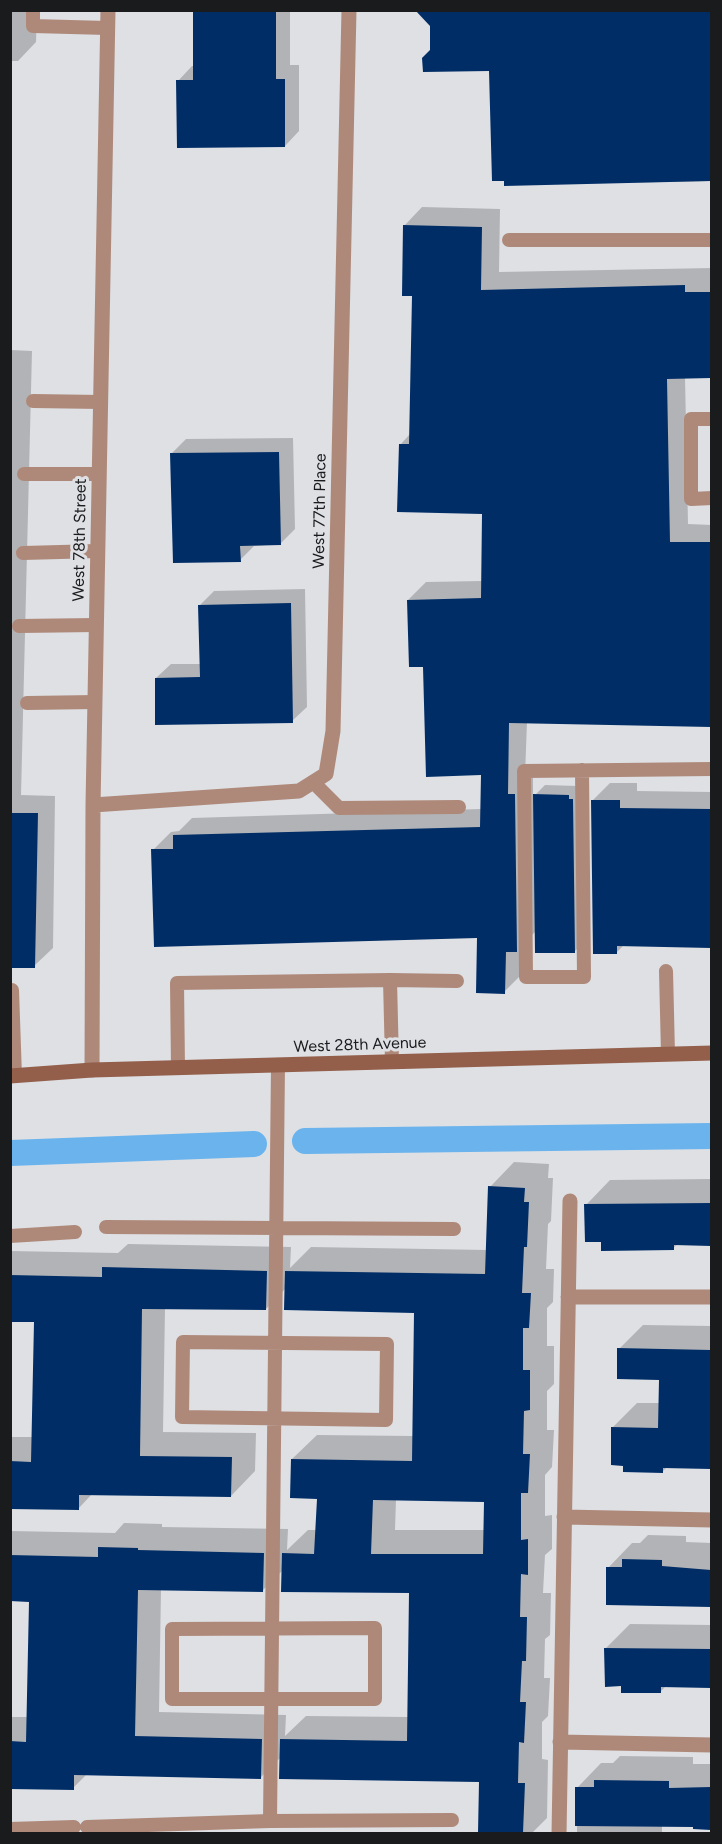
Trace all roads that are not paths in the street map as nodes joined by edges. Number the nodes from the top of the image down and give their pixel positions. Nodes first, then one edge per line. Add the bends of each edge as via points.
1 (33, 10) edge
2 (108, 10) edge
3 (349, 10) edge
4 (107, 28) junction
5 (509, 240) dead end
6 (711, 240) edge
7 (33, 401) dead end
8 (101, 402) junction
9 (711, 419) edge
10 (24, 474) dead end
11 (99, 474) junction
12 (711, 498) edge
13 (98, 551) junction
14 (24, 553) dead end
15 (19, 626) dead end
16 (96, 626) junction
17 (95, 702) junction
18 (27, 703) dead end
19 (711, 770) edge
20 (582, 771) junction
21 (313, 782) junction
22 (93, 805) junction
23 (459, 807) dead end
24 (666, 971) dead end
25 (390, 980) junction
26 (457, 981) dead end
27 (12, 990) edge
28 (711, 1053) edge
29 (668, 1054) junction
30 (392, 1062) junction
31 (278, 1065) junction
32 (178, 1068) junction
33 (92, 1070) junction
34 (13, 1076) edge
35 (570, 1201) dead end
36 (106, 1227) dead end
37 (276, 1228) junction
38 (454, 1228) dead end
39 (75, 1232) dead end
40 (10, 1236) edge
41 (568, 1297) junction
42 (711, 1297) edge
43 (275, 1343) junction
44 (274, 1419) junction
45 (564, 1517) junction
46 (711, 1520) edge
47 (272, 1629) junction
48 (271, 1699) junction
49 (561, 1742) junction
50 (711, 1745) edge
51 (452, 1820) dead end
52 (270, 1821) junction
53 (10, 1829) edge
54 (559, 1833) edge

1 - 4 lane via 33,26
2 - 4 street, West 78th Street
3 - 21 street, West 77th Place via 333,731 327,774
4 - 8 street, West 78th Street
5 - 6 lane
7 - 8 lane
8 - 11 street, West 78th Street
9 - 12 lane via 691,419 691,499
10 - 11 lane
11 - 13 street, West 78th Street
13 - 14 lane
13 - 16 street, West 78th Street
15 - 16 lane
16 - 17 street, West 78th Street
17 - 18 lane
17 - 22 street, West 78th Street
19 - 20 lane
20 - 20 lane via 524,771 526,977 584,977
21 - 22 street via 299,791
21 - 23 lane via 339,807
22 - 33 street, West 78th Street
24 - 29 lane
25 - 26 lane
25 - 30 lane
25 - 32 lane via 177,983
27 - 34 lane
28 - 29 main road, West 28th Avenue
29 - 30 main road, West 28th Avenue
30 - 31 main road, West 28th Avenue
31 - 32 main road, West 28th Avenue
31 - 37 lane
32 - 33 main road, West 28th Avenue
33 - 34 main road, West 28th Avenue
35 - 41 street
36 - 37 lane
37 - 38 lane
37 - 43 lane
39 - 40 lane
41 - 42 street
41 - 45 street
43 - 44 lane
43 - 44 lane via 183,1342 182,1407 182,1417
43 - 44 lane via 387,1344 387,1355 386,1420
44 - 47 lane
45 - 46 street
45 - 49 street
47 - 48 lane
47 - 48 lane via 172,1629 172,1699
47 - 48 lane via 375,1629 375,1699
48 - 52 lane
49 - 50 street
49 - 54 street
51 - 52 lane
52 - 53 lane

